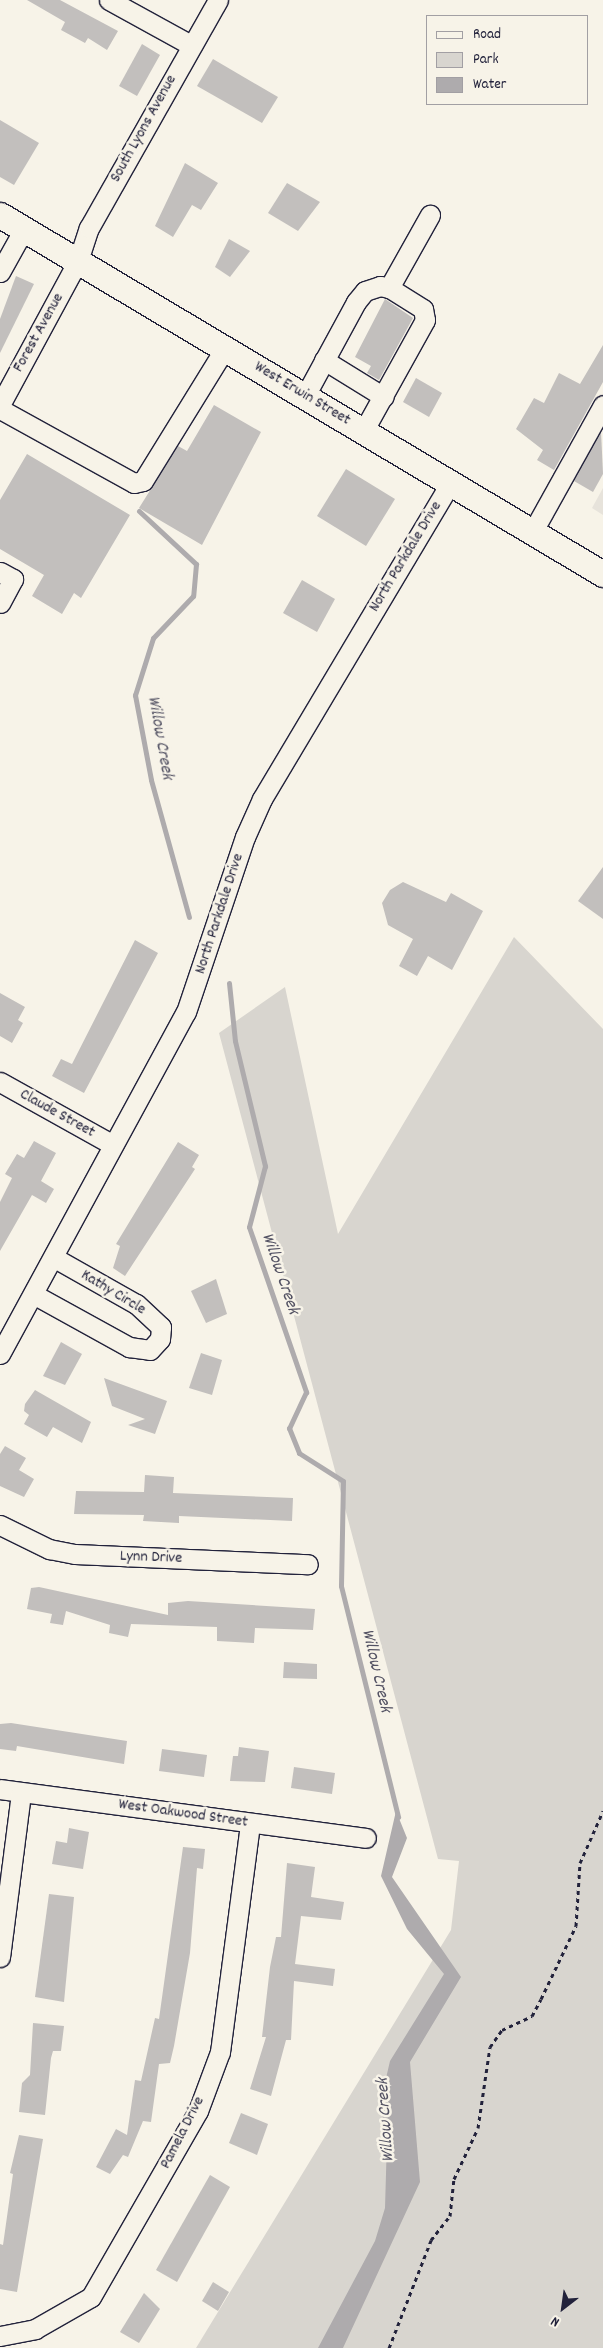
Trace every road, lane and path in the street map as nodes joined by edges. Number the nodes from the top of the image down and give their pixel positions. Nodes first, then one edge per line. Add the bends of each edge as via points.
1 (109, 0) edge
2 (218, 0) edge
3 (191, 45) junction
4 (0, 215) edge
5 (430, 215) dead end
6 (24, 229) junction
7 (78, 262) junction
8 (0, 272) edge
9 (389, 288) junction
10 (225, 348) junction
11 (324, 360) junction
12 (306, 396) junction
13 (384, 397) junction
14 (0, 405) edge
15 (603, 405) edge
16 (0, 410) edge
17 (364, 430) junction
18 (451, 482) junction
19 (540, 535) junction
20 (603, 560) edge
21 (0, 572) edge
22 (603, 574) edge
23 (0, 603) edge
24 (0, 1082) edge
25 (113, 1145) junction
26 (52, 1257) junction
27 (33, 1294) junction
28 (0, 1354) edge
29 (0, 1525) edge
30 (308, 1564) dead end
31 (0, 1789) edge
32 (21, 1792) junction
33 (603, 1811) edge
34 (250, 1824) junction
35 (366, 1838) dead end
36 (0, 1957) edge
37 (0, 2336) edge
38 (389, 2348) edge

1 - 3 street
2 - 3 street, South Lyons Avenue
3 - 7 street, South Lyons Avenue via 89,228
4 - 6 main road, West Erwin Street
5 - 9 street
6 - 7 main road, West Erwin Street
6 - 8 street
7 - 10 main road, West Erwin Street
7 - 14 street, Forest Avenue
9 - 11 street via 380,286 365,292
9 - 13 street via 424,309 425,320
10 - 12 main road, West Erwin Street
10 - 16 street via 143,481 134,483
11 - 12 street
11 - 13 street
12 - 17 main road, West Erwin Street
13 - 17 street
15 - 19 street
17 - 18 main road, West Erwin Street
18 - 19 main road, West Erwin Street
18 - 25 street, North Parkdale Drive via 262,799 186,1012
19 - 20 street
19 - 22 main road, West Erwin Street
21 - 23 street via 13,579
24 - 25 street, Claude Street
25 - 26 street, North Parkdale Drive
26 - 27 street, North Parkdale Drive
26 - 27 street, Kathy Circle via 136,1304 161,1327 160,1339 150,1350 129,1347
27 - 28 street, North Parkdale Drive
29 - 30 street, Lynn Drive via 49,1549 75,1554
31 - 32 street, West Oakwood Street
32 - 34 street, West Oakwood Street
32 - 36 street
33 - 38 path via 580,1863 576,1926 542,1999 532,2016 502,2030 490,2047 478,2128 454,2179 450,2216 431,2240
34 - 35 street, West Oakwood Street
34 - 37 street, Pamela Drive via 220,2052 198,2111 91,2297 35,2330

